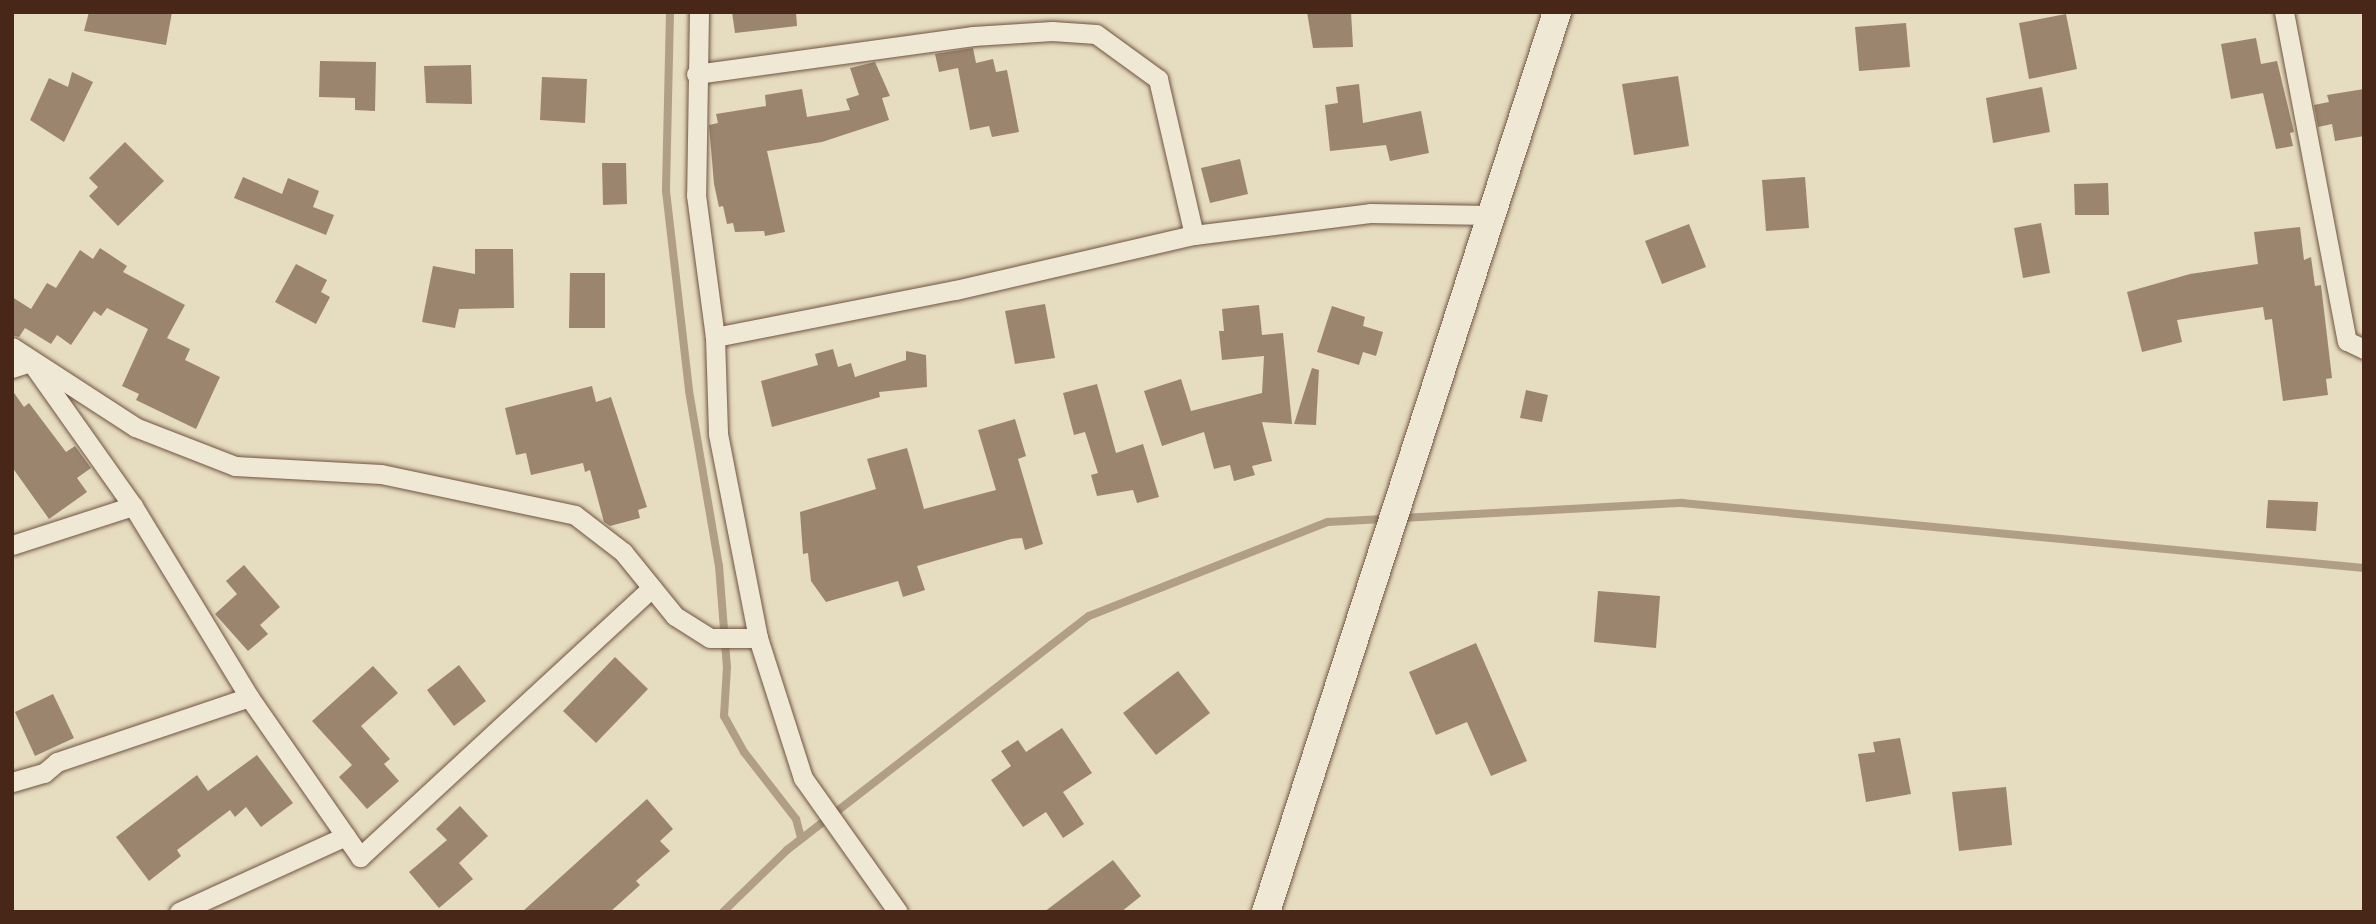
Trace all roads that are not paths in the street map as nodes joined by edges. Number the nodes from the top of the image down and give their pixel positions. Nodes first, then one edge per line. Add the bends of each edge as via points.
1 (699, 12) edge
2 (1556, 12) edge
3 (2284, 12) edge
4 (696, 74) junction
5 (1491, 215) junction
6 (1194, 235) junction
7 (715, 337) junction
8 (12, 347) edge
9 (2364, 349) edge
10 (21, 365) edge
11 (133, 506) junction
12 (12, 545) edge
13 (652, 588) junction
14 (749, 638) junction
15 (249, 696) junction
16 (12, 782) edge
17 (346, 836) junction
18 (179, 912) edge
19 (898, 912) edge
20 (1266, 912) edge

1 - 4 street
2 - 5 main road
3 - 9 street via 2347,341
4 - 6 street via 973,36 1052,31 1096,34 1158,79
4 - 7 street via 696,195
5 - 6 street via 1370,213
5 - 20 main road
6 - 7 street via 955,290
7 - 14 street via 718,434
8 - 10 street
10 - 11 street
10 - 13 street via 135,427 235,466 381,474 575,515 623,552
11 - 12 street
11 - 15 street
13 - 14 street via 675,616 710,638
13 - 17 street via 360,857
14 - 19 street via 803,778
15 - 16 street
15 - 17 street
17 - 18 street

